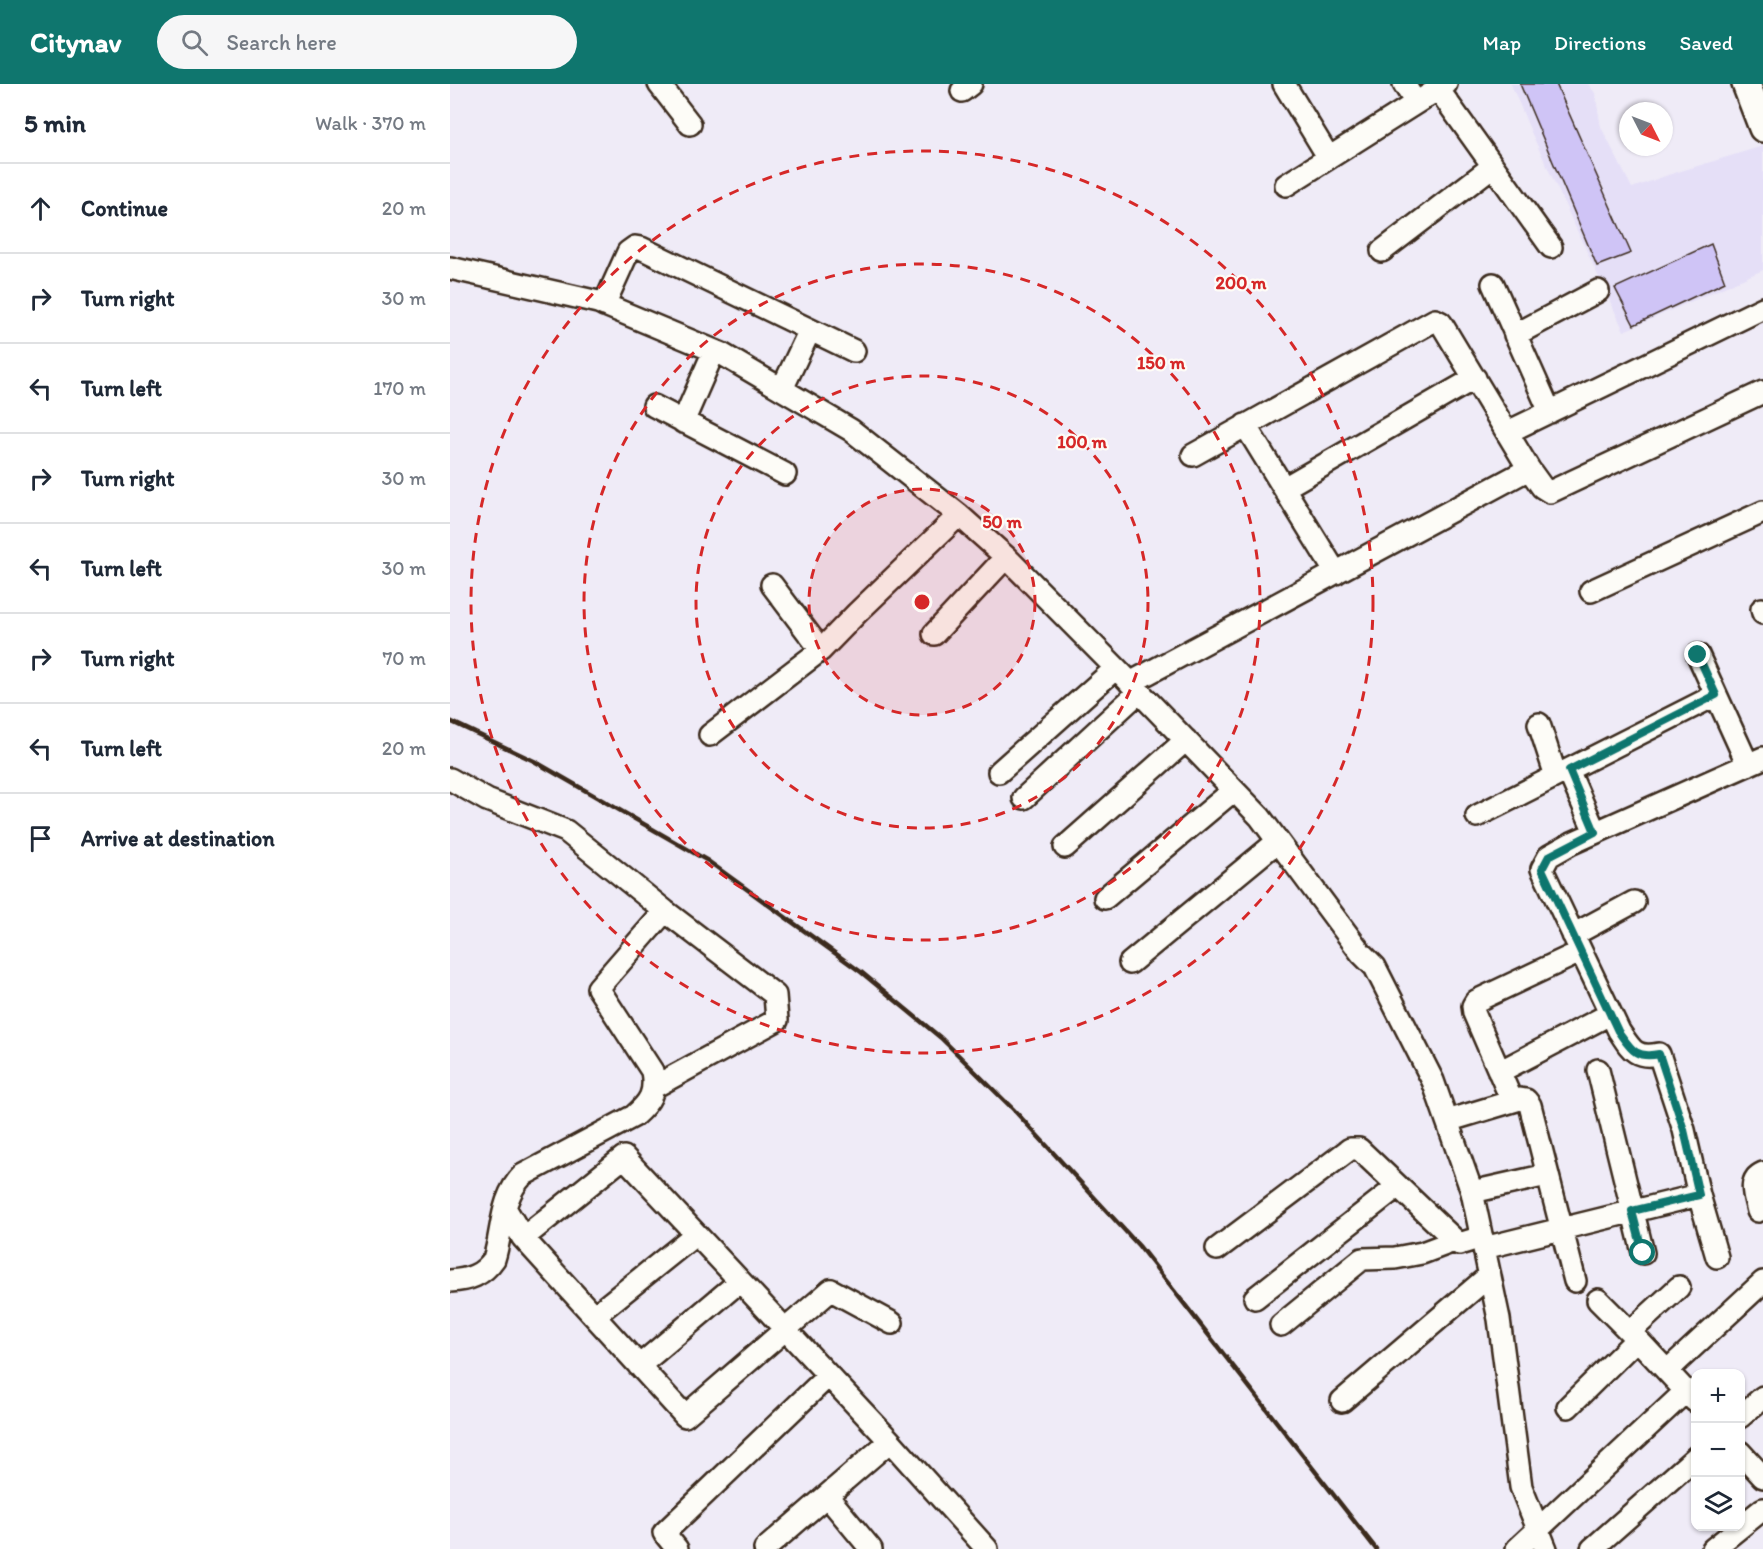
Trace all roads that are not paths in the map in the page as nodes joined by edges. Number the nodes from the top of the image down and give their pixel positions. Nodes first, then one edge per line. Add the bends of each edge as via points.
1 (659, 84) edge
2 (1284, 84) edge
3 (1404, 84) edge
4 (1746, 84) edge
5 (1442, 87) edge
6 (1416, 103) junction
7 (690, 124) dead end
8 (1763, 128) edge
9 (1329, 158) junction
10 (1492, 166) junction
11 (1286, 185) dead end
12 (1551, 247) dead end
13 (1382, 251) dead end
14 (450, 268) edge
15 (1493, 284) dead end
16 (1598, 291) dead end
17 (604, 305) junction
18 (1763, 308) edge
19 (810, 330) junction
20 (1515, 336) junction
21 (714, 351) junction
22 (854, 351) dead end
23 (1475, 378) junction
24 (782, 389) junction
25 (1763, 392) edge
26 (654, 406) dead end
27 (1550, 412) junction
28 (683, 422) junction
29 (1245, 425) junction
30 (1508, 432) junction
31 (1192, 455) dead end
32 (1529, 469) junction
33 (785, 474) dead end
34 (1284, 488) junction
35 (1763, 513) edge
36 (959, 515) junction
37 (1006, 557) junction
38 (1336, 573) junction
39 (772, 585) dead end
40 (1591, 591) dead end
41 (934, 633) dead end
42 (821, 650) junction
43 (1698, 655) dead end
44 (1116, 668) junction
45 (1135, 688) junction
46 (1716, 695) junction
47 (1539, 724) dead end
48 (710, 735) dead end
49 (1186, 740) junction
50 (1755, 761) edge
51 (999, 772) dead end
52 (1562, 773) junction
53 (450, 779) edge
54 (1234, 790) junction
55 (1024, 798) dead end
56 (1478, 816) dead end
57 (1595, 832) junction
58 (1278, 841) junction
59 (1065, 847) dead end
60 (1105, 898) dead end
61 (1634, 902) dead end
62 (665, 911) junction
63 (1576, 944) junction
64 (1130, 963) dead end
65 (1610, 1014) junction
66 (1598, 1070) dead end
67 (1499, 1072) junction
68 (654, 1087) junction
69 (1512, 1101) junction
70 (1447, 1121) junction
71 (1763, 1173) edge
72 (1547, 1175) junction
73 (1398, 1186) junction
74 (1472, 1192) junction
75 (1699, 1195) junction
76 (505, 1208) junction
77 (1632, 1211) junction
78 (1758, 1211) dead end
79 (1561, 1229) junction
80 (696, 1234) junction
81 (524, 1238) junction
82 (1455, 1241) junction
83 (1483, 1243) junction
84 (1217, 1249) dead end
85 (1643, 1253) dead end
86 (1717, 1257) dead end
87 (1490, 1275) junction
88 (450, 1281) edge
89 (740, 1281) junction
90 (1575, 1281) dead end
91 (1763, 1282) edge
92 (1679, 1287) dead end
93 (1255, 1298) dead end
94 (1598, 1300) dead end
95 (594, 1316) junction
96 (892, 1323) dead end
97 (1281, 1325) dead end
98 (786, 1330) junction
99 (1634, 1336) junction
100 (639, 1366) junction
101 (1668, 1370) junction
102 (828, 1376) junction
103 (1691, 1396) edge
104 (1763, 1397) edge
105 (1342, 1401) dead end
106 (1568, 1407) dead end
107 (1745, 1413) edge
108 (890, 1442) junction
109 (1745, 1457) edge
110 (1691, 1461) edge
111 (1763, 1477) edge
112 (827, 1496) junction
113 (1763, 1509) edge
114 (1538, 1528) junction
115 (769, 1548) edge
116 (677, 1549) edge
117 (871, 1549) edge
118 (987, 1549) edge
119 (1517, 1549) edge
120 (1546, 1549) edge
121 (1592, 1549) edge
122 (1713, 1549) edge

1 - 7 street
2 - 9 street
3 - 6 street
4 - 8 main road
5 - 6 street
5 - 10 street
6 - 9 street
9 - 11 street
10 - 12 street
10 - 13 street
14 - 17 street
15 - 20 street
16 - 20 street
17 - 19 street via 628,252 635,247
17 - 21 street
18 - 27 street
19 - 22 street
19 - 24 street
20 - 27 street
21 - 24 street
21 - 28 street
23 - 29 street via 1441,324 1432,320
23 - 30 street
23 - 34 street
24 - 36 street via 852,430
25 - 32 street via 1555,491 1545,491
26 - 28 street
27 - 30 street
28 - 33 street
29 - 31 street
29 - 34 street
30 - 32 street
32 - 38 street
34 - 38 street
35 - 40 street
36 - 37 street
36 - 42 street
37 - 41 street
37 - 44 street
38 - 45 street
39 - 42 street
42 - 48 street
43 - 46 street
44 - 45 street
44 - 51 street
45 - 49 street
45 - 55 street
46 - 50 street
46 - 52 street
47 - 52 street
49 - 54 street
49 - 59 street
50 - 57 street
52 - 56 street
52 - 57 street
53 - 62 street via 487,800 566,831
54 - 58 street
54 - 60 street
57 - 63 street via 1549,856 1542,869
58 - 64 street
58 - 70 street via 1375,967 1433,1081
61 - 63 street
62 - 68 street via 598,988 652,1071
62 - 68 street via 775,995 777,1020
63 - 65 street
63 - 67 street via 1476,1001 1474,1013
65 - 67 street
65 - 75 street via 1631,1049 1648,1056 1659,1054 1684,1130
66 - 77 street
67 - 69 street
68 - 76 street via 644,1107 634,1116 523,1175 509,1194
69 - 70 street
69 - 72 street via 1526,1100 1530,1105
70 - 74 street
71 - 78 street via 1754,1180
72 - 74 street
72 - 79 street
73 - 82 street
73 - 84 street via 1365,1153 1350,1149
73 - 93 street
74 - 83 street
75 - 77 street
75 - 86 street
76 - 81 street
76 - 88 street via 498,1248 488,1268 462,1281
77 - 79 street
77 - 85 street
79 - 83 street
79 - 90 street
80 - 81 street via 624,1157
80 - 89 street
80 - 95 street
81 - 95 street
82 - 83 street
82 - 97 street via 1422,1253 1362,1259
83 - 87 street
87 - 105 street
87 - 114 street via 1521,1487
89 - 98 street
89 - 100 street
91 - 101 street
92 - 99 street
94 - 99 street
95 - 100 street
96 - 98 street via 831,1290
98 - 100 street via 685,1416
98 - 102 street
99 - 101 street
99 - 106 street
101 - 103 street
102 - 108 street
102 - 116 street via 664,1533
103 - 114 street
104 - 107 street
108 - 112 street
108 - 118 street
109 - 111 street
110 - 121 street
112 - 115 street
112 - 117 street
113 - 122 street
114 - 119 street
114 - 120 street

